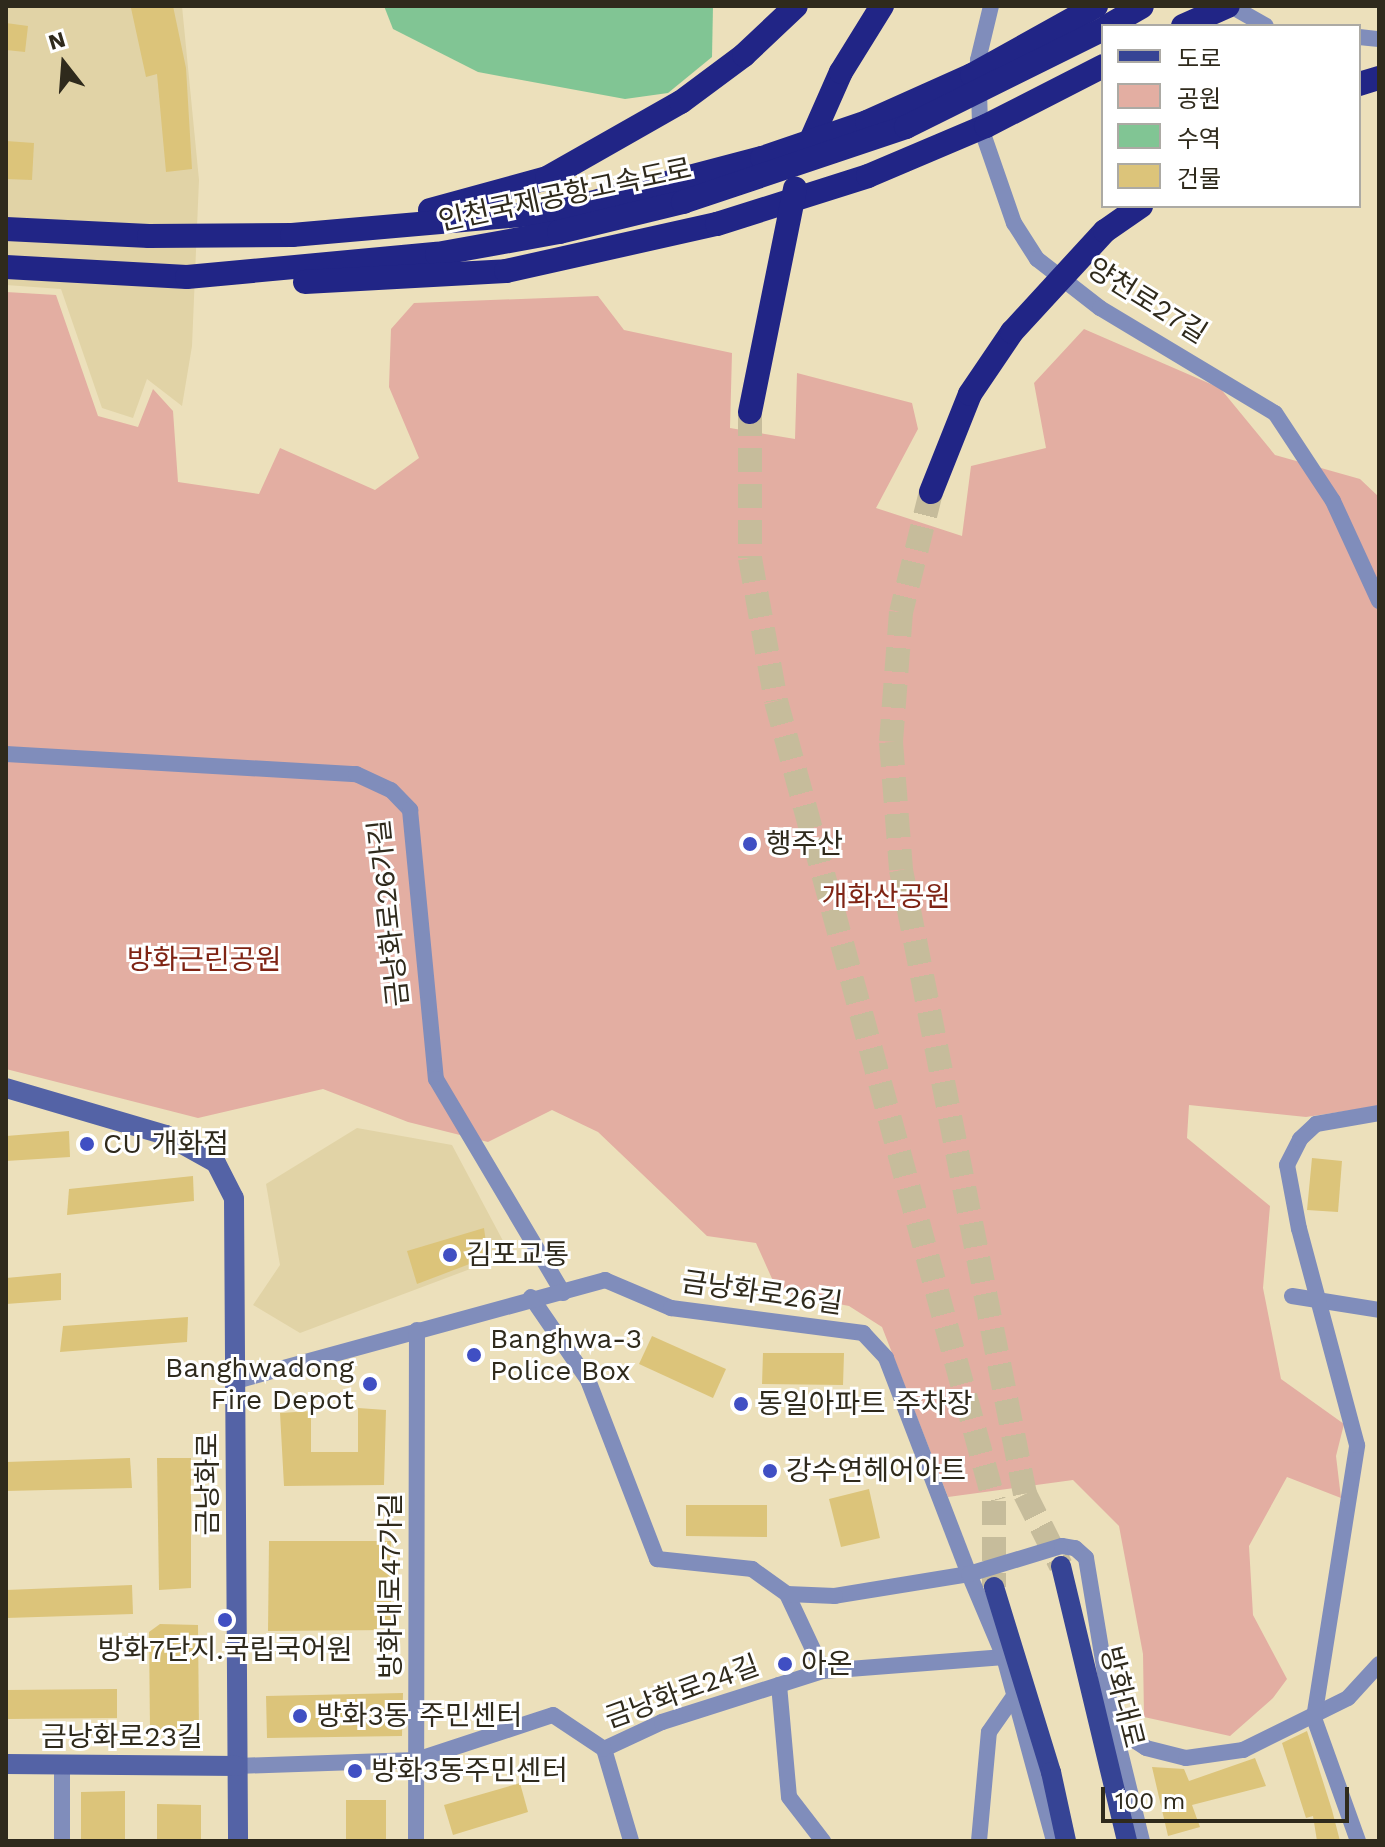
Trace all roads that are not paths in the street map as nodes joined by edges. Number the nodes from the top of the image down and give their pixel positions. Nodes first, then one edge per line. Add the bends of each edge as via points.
1 (796, 6) edge
2 (882, 6) edge
3 (991, 6) edge
4 (1096, 6) edge
5 (1142, 6) edge
6 (1229, 6) edge
7 (1113, 24) edge
8 (1188, 24) edge
9 (1262, 24) edge
10 (1101, 30) edge
11 (1101, 67) edge
12 (1138, 208) edge
13 (6, 229) edge
14 (149, 236) junction
15 (6, 267) edge
16 (187, 277) junction
17 (750, 412) tunnel mouth
18 (931, 492) tunnel mouth
19 (1379, 601) edge
20 (6, 754) edge
21 (6, 1088) edge
22 (1379, 1113) edge
23 (563, 1293) junction
24 (1292, 1296) dead end
25 (531, 1297) junction
26 (1318, 1299) junction
27 (1379, 1310) edge
28 (417, 1330) junction
29 (236, 1381) junction
30 (1061, 1566) tunnel mouth
31 (969, 1574) junction
32 (994, 1587) tunnel mouth
33 (787, 1594) junction
34 (1004, 1657) junction
35 (1379, 1664) edge
36 (823, 1671) junction
37 (779, 1685) junction
38 (1012, 1699) junction
39 (1314, 1718) junction
40 (1114, 1727) junction
41 (604, 1749) junction
42 (416, 1760) junction
43 (6, 1764) edge
44 (62, 1764) junction
45 (237, 1766) junction
46 (62, 1841) edge
47 (238, 1841) edge
48 (416, 1841) edge
49 (631, 1841) edge
50 (823, 1841) edge
51 (979, 1841) edge
52 (1054, 1841) edge
53 (1066, 1841) edge
54 (1127, 1841) edge
55 (1142, 1841) edge
56 (1358, 1841) edge

1 - 14 highway via 744,55 681,102 547,178 417,213 276,219
2 - 17 highway via 841,72 797,179
3 - 19 street, 양천로27길 via 978,60 980,125 1014,223 1037,259 1100,308 1275,413 1333,501
4 - 14 highway, 인천국제공항고속도로 via 972,75 867,122 655,188 556,212 405,227
5 - 7 highway, 인천국제공항고속도로
6 - 8 highway
6 - 9 street
10 - 16 highway, 인천국제공항고속도로 via 906,127 683,202 437,254
11 - 16 highway via 986,126 868,176 614,249 506,271 377,282
12 - 18 highway via 1105,231 1012,332 970,394
13 - 14 highway, 인천국제공항고속도로
15 - 16 highway, 인천국제공항고속도로
20 - 23 street, 금낭화로26가길 via 356,774 391,790 410,810 436,1079
21 - 29 street, 금낭화로 via 166,1135 216,1163 234,1198
22 - 26 street via 1316,1124 1300,1139 1287,1165
23 - 25 street, 금낭화로26길
23 - 31 street, 금낭화로26길 via 605,1280 671,1308 863,1333 886,1358
24 - 26 street
25 - 28 street, 금낭화로26길
25 - 33 street via 588,1380 657,1559 752,1569
26 - 27 street
26 - 39 street via 1357,1445
28 - 29 street, 금낭화로26길
28 - 42 street, 방화대로47가길
29 - 45 street, 금낭화로
30 - 54 main road, 방화대로
31 - 33 street via 835,1596
31 - 34 street, 금낭화로26길
31 - 40 street via 1062,1546 1075,1548 1086,1558
32 - 53 main road via 1051,1772
33 - 36 street
34 - 36 street
34 - 38 street, 금낭화로26길
35 - 39 street via 1348,1698
36 - 37 street, 금낭화로24길
37 - 41 street, 금낭화로24길 via 662,1722
37 - 50 street via 789,1797
38 - 51 street via 989,1732
38 - 52 street, 금낭화로26길
39 - 40 street via 1243,1750 1186,1758 1146,1748
39 - 56 street
40 - 55 street
41 - 42 street, 금낭화로24길 via 553,1715
41 - 49 street
42 - 45 street, 금낭화로24길
42 - 48 street, 방화대로47가길
43 - 44 street, 금낭화로23길
44 - 45 street, 금낭화로23길
44 - 46 street
45 - 47 street, 금낭화로

